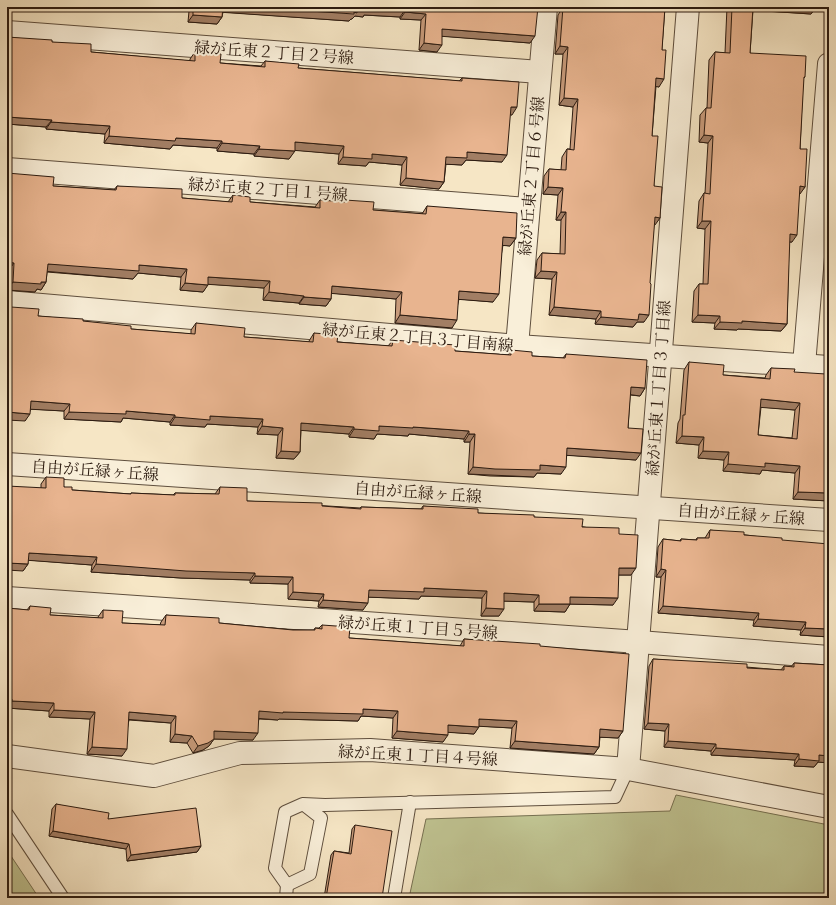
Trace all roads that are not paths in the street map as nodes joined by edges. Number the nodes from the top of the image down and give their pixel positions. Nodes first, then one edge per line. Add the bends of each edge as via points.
1 (546, 7) edge
2 (688, 7) edge
3 (7, 32) edge
4 (829, 64) edge
5 (540, 72) junction
6 (828, 93) edge
7 (7, 169) edge
8 (528, 209) junction
9 (822, 232) edge
10 (7, 302) edge
11 (517, 346) junction
12 (660, 355) junction
13 (804, 365) junction
14 (829, 367) edge
15 (7, 464) edge
16 (649, 508) junction
17 (829, 520) edge
18 (7, 598) edge
19 (639, 642) junction
20 (829, 657) edge
21 (7, 756) edge
22 (628, 769) junction
23 (410, 802) junction
24 (303, 804) junction
25 (829, 807) edge
26 (7, 814) edge
27 (287, 885) junction
28 (63, 898) edge
29 (286, 898) edge
30 (394, 898) edge

1 - 5 street, 緑が丘東２丁目６号線
2 - 12 street, 緑が丘東１丁目３丁目線
3 - 5 street, 緑が丘東２丁目２号線
4 - 6 street
5 - 8 street, 緑が丘東２丁目６号線
6 - 9 street
7 - 8 street, 緑が丘東２丁目１号線
8 - 11 street, 緑が丘東２丁目６号線
9 - 13 street
10 - 11 street, 緑が丘東２丁目３丁目南線
11 - 12 street, 緑が丘東２丁目３丁目南線
12 - 13 street, 緑が丘東２丁目３丁目南線
12 - 16 street, 緑が丘東１丁目３丁目線
13 - 14 street, 緑が丘東２丁目３丁目南線
15 - 16 street, 自由が丘緑ヶ丘線
16 - 17 street, 自由が丘緑ヶ丘線
16 - 19 street, 緑が丘東１丁目３丁目線
18 - 19 street, 緑が丘東１丁目５号線
19 - 20 street, 緑が丘東１丁目５号線
19 - 22 street, 緑が丘東１丁目３丁目線
21 - 22 street, 緑が丘東１丁目４号線 via 154,776 240,753 370,750
22 - 23 lane via 615,797
22 - 25 street, 緑が丘東１丁目４号線
23 - 24 lane
23 - 30 lane
24 - 27 lane via 284,812 275,868
24 - 27 lane via 321,818 310,874
26 - 28 lane
27 - 29 lane

